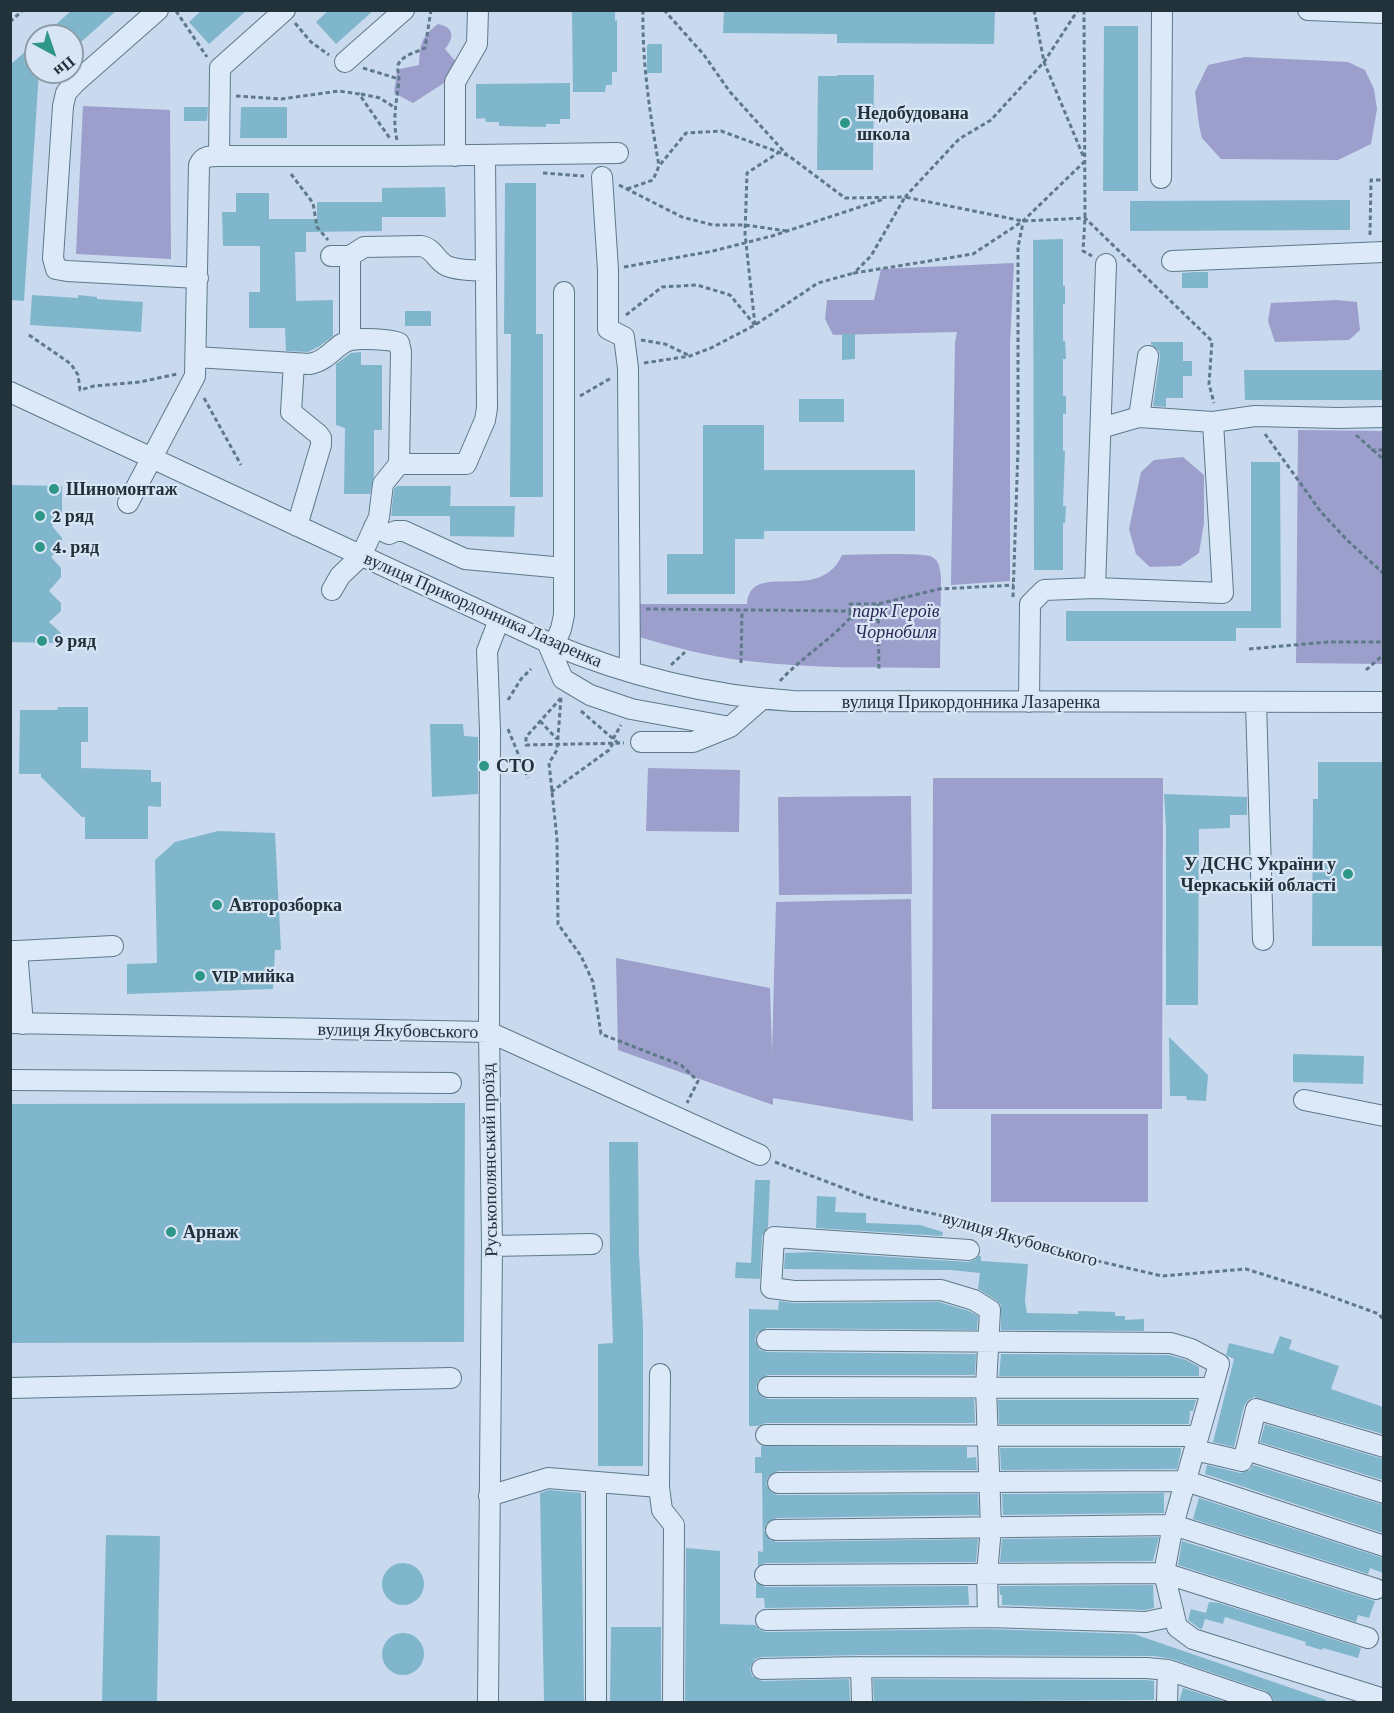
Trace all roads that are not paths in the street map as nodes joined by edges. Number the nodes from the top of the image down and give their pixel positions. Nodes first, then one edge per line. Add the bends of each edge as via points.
1 (158, 10) edge
2 (285, 10) edge
3 (405, 10) edge
4 (478, 10) edge
5 (1162, 10) edge
6 (1308, 10) edge
7 (1383, 13) edge
8 (345, 62) dead end
9 (618, 153) dead end
10 (219, 156) junction
11 (455, 156) junction
12 (485, 156) junction
13 (602, 177) road end
14 (1161, 178) dead end
15 (1377, 252) edge
16 (1172, 261) dead end
17 (1106, 264) road end
18 (486, 271) junction
19 (198, 278) junction
20 (564, 291) dead end
21 (350, 340) junction
22 (1148, 356) dead end
23 (294, 363) junction
24 (195, 369) junction
25 (10, 392) edge
26 (1139, 417) junction
27 (1383, 417) edge
28 (1214, 422) junction
29 (1101, 428) junction
30 (151, 458) junction
31 (399, 464) junction
32 (128, 503) dead end
33 (297, 526) junction
34 (374, 527) junction
35 (361, 556) junction
36 (564, 568) junction
37 (1095, 588) junction
38 (333, 590) dead end
39 (499, 620) junction
40 (551, 644) junction
41 (630, 672) junction
42 (762, 699) junction
43 (1029, 702) junction
44 (1256, 702) junction
45 (1383, 702) edge
46 (730, 727) junction
47 (641, 742) dead end
48 (1263, 940) dead end
49 (113, 946) dead end
50 (14, 951) edge
51 (17, 1023) edge
52 (489, 1032) junction
53 (10, 1080) edge
54 (451, 1083) dead end
55 (1304, 1100) dead end
56 (1383, 1116) edge
57 (760, 1155) dead end
58 (592, 1244) dead end
59 (492, 1246) junction
60 (969, 1250) dead end
61 (767, 1340) dead end
62 (988, 1340) junction
63 (660, 1374) dead end
64 (451, 1378) dead end
65 (768, 1387) dead end
66 (986, 1387) junction
67 (10, 1388) edge
68 (1212, 1388) junction
69 (766, 1435) dead end
70 (988, 1435) junction
71 (1197, 1443) junction
72 (1383, 1447) edge
73 (1246, 1450) junction
74 (1186, 1481) junction
75 (990, 1482) junction
76 (596, 1483) junction
77 (778, 1483) dead end
78 (659, 1487) junction
79 (1383, 1493) edge
80 (489, 1496) junction
81 (1173, 1525) junction
82 (991, 1528) junction
83 (776, 1530) dead end
84 (1383, 1546) edge
85 (987, 1573) junction
86 (1164, 1573) junction
87 (765, 1575) dead end
88 (1376, 1589) dead end
89 (1174, 1616) junction
90 (988, 1617) junction
91 (766, 1620) dead end
92 (1368, 1638) dead end
93 (861, 1667) junction
94 (762, 1670) dead end
95 (1168, 1670) junction
96 (1383, 1700) edge
97 (488, 1702) edge
98 (596, 1702) edge
99 (673, 1702) edge
100 (862, 1702) edge
101 (1167, 1702) edge
102 (1262, 1702) edge

1 - 19 street via 66,93 53,258 56,269 67,272
2 - 10 street via 220,68
3 - 8 street
4 - 11 street via 477,44 455,82
5 - 14 street
6 - 7 street
9 - 12 street
10 - 11 street
10 - 19 street via 208,156 199,165
11 - 12 street
12 - 18 street
13 - 41 street via 616,333 628,368
15 - 16 street
17 - 29 street
18 - 21 street via 447,266 421,246 364,247 340,256
18 - 31 street via 488,408 481,432 466,464
19 - 24 street
20 - 36 street
21 - 23 street via 317,363
21 - 31 street via 399,343
22 - 26 street
23 - 24 street
23 - 33 street via 291,412 321,438
24 - 30 street
25 - 30 street, вулиця Прикордонника Лазаренка
26 - 28 street
26 - 29 street
27 - 28 street via 1255,416
28 - 37 street via 1223,593
29 - 37 street
30 - 32 street
30 - 33 street, вулиця Прикордонника Лазаренка
31 - 34 street via 383,484
33 - 35 street, вулиця Прикордонника Лазаренка
34 - 35 street
34 - 36 street via 389,534 404,531 465,559
35 - 38 street via 340,576
35 - 39 street, вулиця Прикордонника Лазаренка
36 - 40 street via 563,622
37 - 43 street via 1044,590 1030,604
39 - 40 street, вулиця Прикордонника Лазаренка
39 - 52 street, Руськополянський проїзд via 487,651
40 - 41 street, вулиця Прикордонника Лазаренка
40 - 46 street via 563,679 590,695 631,709
41 - 42 street, вулиця Прикордонника Лазаренка
42 - 43 street, вулиця Прикордонника Лазаренка
42 - 46 street
43 - 44 street, вулиця Прикордонника Лазаренка
44 - 45 street, вулиця Прикордонника Лазаренка
44 - 48 street
46 - 47 street via 693,742
49 - 50 street
50 - 51 street
51 - 52 street, вулиця Якубовського
52 - 57 street, вулиця Якубовського
52 - 59 street, Руськополянський проїзд
53 - 54 street
55 - 56 street
58 - 59 street
59 - 80 street, Руськополянський проїзд
60 - 62 street via 774,1237 771,1288 940,1290 975,1300 990,1310
61 - 62 street
62 - 66 street
62 - 68 street via 1171,1343 1219,1364
63 - 78 street
64 - 67 street
65 - 66 street
66 - 68 street
66 - 70 street
68 - 71 street
69 - 70 street
70 - 71 street
70 - 75 street
71 - 73 street via 1242,1461
71 - 74 street
72 - 73 street via 1256,1409
73 - 79 street
74 - 75 street
74 - 81 street
74 - 84 street
75 - 77 street
75 - 82 street
76 - 78 street
76 - 80 street via 548,1478
76 - 98 street
78 - 99 street via 662,1510 674,1525
80 - 97 street, Руськополянський проїзд
81 - 82 street
81 - 86 street
81 - 88 street
82 - 83 street
82 - 85 street
85 - 86 street
85 - 87 street
85 - 90 street
86 - 89 street
86 - 92 street
89 - 90 street via 1146,1622
89 - 96 street via 1177,1627 1193,1639
90 - 91 street
93 - 94 street
93 - 95 street
93 - 100 street
95 - 101 street
95 - 102 street

